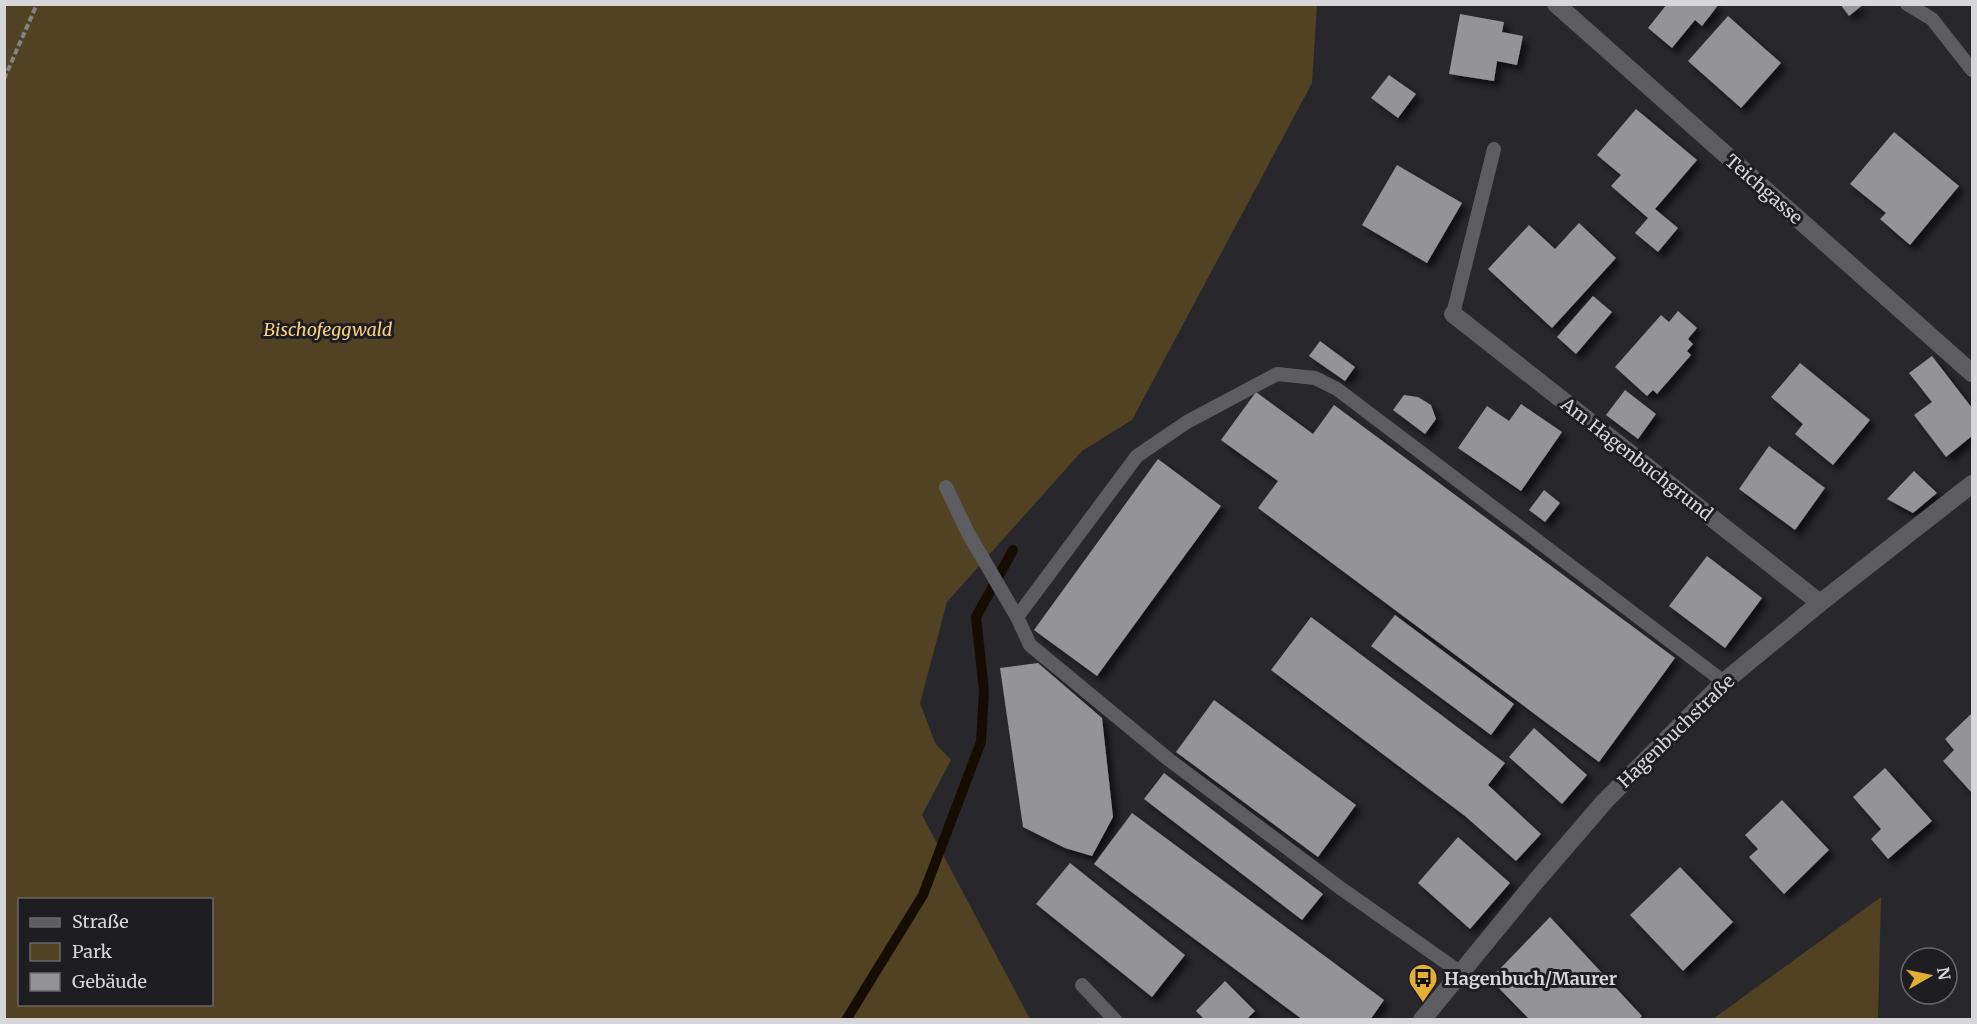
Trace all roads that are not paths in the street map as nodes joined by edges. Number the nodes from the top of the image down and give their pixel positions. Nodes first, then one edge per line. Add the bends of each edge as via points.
1 (1556, 4) edge
2 (1907, 4) edge
3 (1972, 70) edge
4 (1494, 149) dead end
5 (1453, 314) joint
6 (1972, 373) edge
7 (1972, 484) edge
8 (946, 487) dead end
9 (1820, 603) junction
10 (1017, 617) junction
11 (1724, 682) junction
12 (1461, 973) junction
13 (1082, 986) dead end
14 (1115, 1020) edge
15 (1422, 1020) edge

1 - 6 street, Teichgasse
2 - 3 lane via 1932,19
4 - 5 lane
5 - 9 street, Am Hagenbuchgrund
7 - 9 street, Hagenbuchstraße
8 - 10 lane
9 - 11 street, Hagenbuchstraße
10 - 11 lane via 1137,456 1187,422 1277,374 1315,378 1337,389
10 - 12 lane via 1030,645 1168,759 1338,887
11 - 12 street, Hagenbuchstraße via 1605,801
12 - 15 street, Hagenbuchstraße
13 - 14 lane

